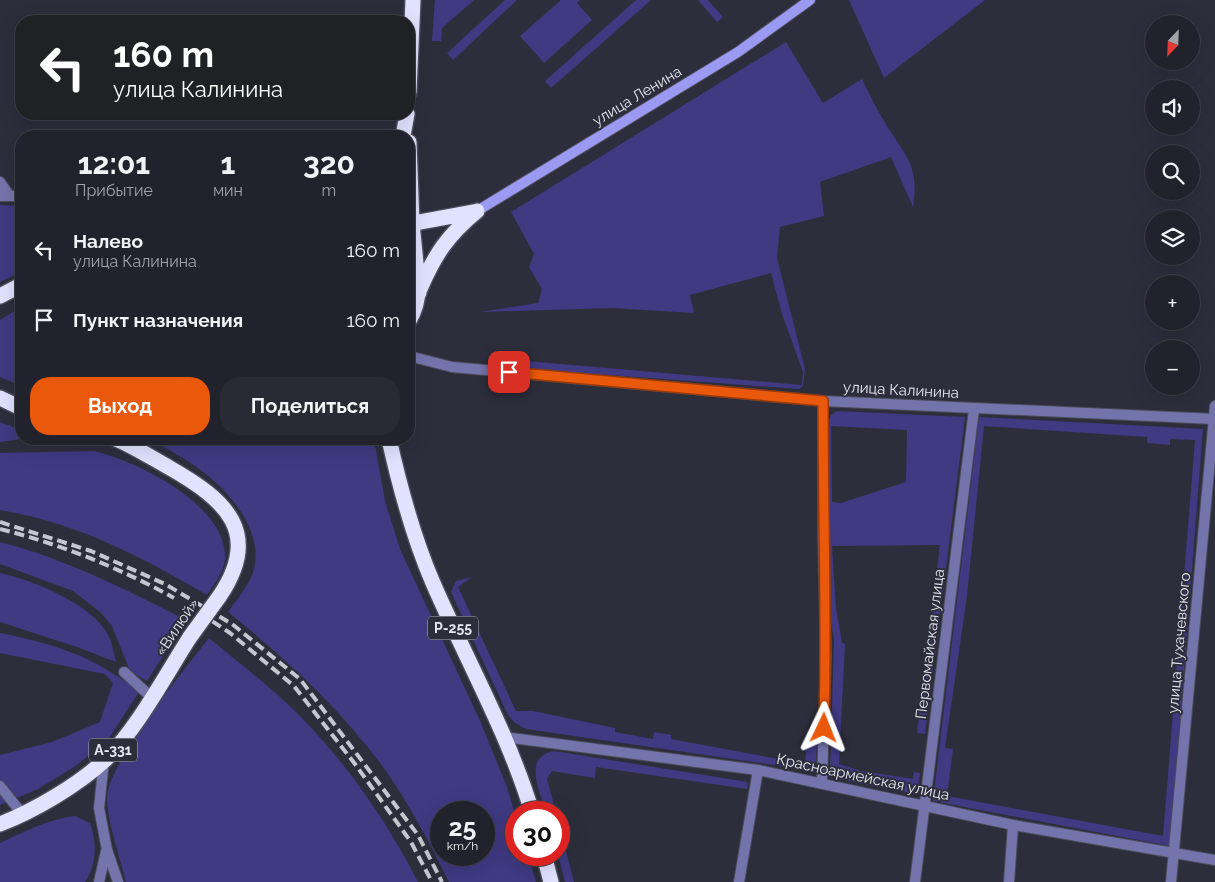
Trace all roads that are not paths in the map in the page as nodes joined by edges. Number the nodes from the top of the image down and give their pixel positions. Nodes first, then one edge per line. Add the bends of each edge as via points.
1 (413, 0) edge
2 (810, 0) edge
3 (412, 15) edge
4 (0, 182) edge
5 (5, 195) edge
6 (477, 211) junction
7 (415, 223) edge
8 (415, 258) edge
9 (415, 271) edge
10 (15, 288) edge
11 (419, 293) junction
12 (0, 296) edge
13 (415, 306) edge
14 (415, 358) edge
15 (0, 398) edge
16 (823, 401) junction
17 (15, 405) edge
18 (1215, 406) edge
19 (974, 409) junction
20 (1214, 419) edge
21 (127, 445) edge
22 (391, 445) edge
23 (124, 672) dead end
24 (151, 697) junction
25 (504, 737) junction
26 (104, 760) junction
27 (758, 770) junction
28 (822, 782) junction
29 (0, 786) edge
30 (529, 801) edge
31 (925, 806) junction
32 (23, 815) junction
33 (0, 824) edge
34 (1013, 825) junction
35 (106, 850) junction
36 (1175, 852) junction
37 (1215, 860) edge
38 (547, 866) edge
39 (99, 882) edge
40 (118, 882) edge
41 (551, 882) edge
42 (739, 882) edge
43 (915, 882) edge
44 (1009, 882) edge
45 (1171, 882) edge

1 - 3 highway
2 - 6 main road, улица Ленина via 738,52
4 - 5 street
6 - 7 highway
6 - 11 highway via 445,241
8 - 11 highway
9 - 11 highway
10 - 12 highway
11 - 13 highway
14 - 16 street, улица Калинина via 452,367
15 - 17 highway
16 - 19 street, улица Калинина
16 - 28 street via 826,655
18 - 20 street, улица Тухачевского
19 - 20 street, улица Калинина
19 - 31 street, Первомайская улица
20 - 36 street, улица Тухачевского
21 - 24 highway, «Вилюй» / А-331, bridge via 194,481 222,504 236,529 237,558 226,587
22 - 25 highway, Р-255 via 412,528 432,582
23 - 24 street
24 - 26 highway, «Вилюй» / А-331 via 126,736
25 - 27 street, Красноармейская улица
25 - 30 highway, Р-255
26 - 32 highway, «Вилюй» / А-331
26 - 35 street via 99,808
27 - 28 street, Красноармейская улица
27 - 42 street
28 - 31 street, Красноармейская улица
29 - 32 street
31 - 34 street, Красноармейская улица
31 - 43 street, Первомайская улица
32 - 33 highway, «Вилюй» / А-331
34 - 36 street, Красноармейская улица
34 - 44 street
35 - 39 street
35 - 40 street
36 - 37 street, Красноармейская улица
36 - 45 street, улица Тухачевского
38 - 41 highway

